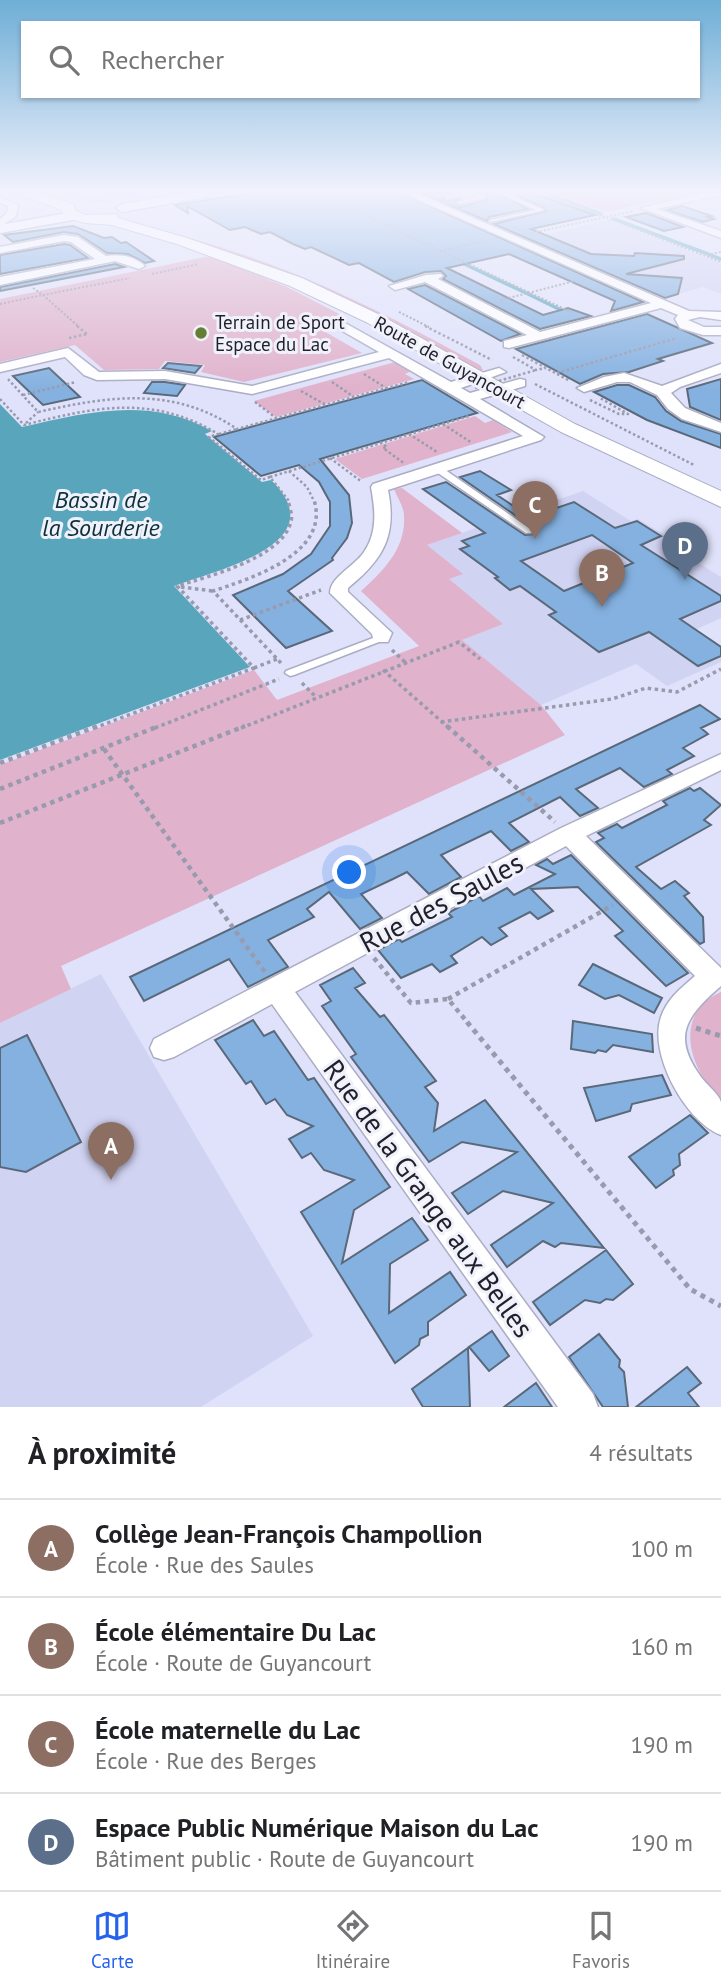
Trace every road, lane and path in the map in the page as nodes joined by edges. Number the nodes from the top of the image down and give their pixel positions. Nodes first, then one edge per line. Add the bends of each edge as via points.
1 (233, 259) edge
2 (259, 259) edge
3 (456, 259) edge
4 (560, 259) edge
5 (104, 260) joint
6 (208, 262) dead end
7 (139, 266) joint
8 (150, 274) junction
9 (445, 274) dead end
10 (23, 276) junction
11 (426, 278) junction
12 (578, 280) dead end
13 (0, 281) edge
14 (395, 286) dead end
15 (528, 293) junction
16 (43, 295) junction
17 (0, 304) edge
18 (662, 304) junction
19 (479, 306) junction
20 (721, 307) edge
21 (705, 313) junction
22 (688, 315) junction
23 (721, 316) edge
24 (336, 322) dead end
25 (592, 322) junction
26 (703, 331) junction
27 (721, 331) edge
28 (87, 334) dead end
29 (538, 336) junction
30 (509, 344) dead end
31 (391, 354) junction
32 (546, 368) dead end
33 (721, 368) edge
34 (358, 371) dead end
35 (555, 373) dead end
36 (4, 374) edge
37 (327, 379) dead end
38 (500, 380) junction
39 (412, 381) dead end
40 (76, 383) dead end
41 (296, 387) dead end
42 (449, 387) junction
43 (386, 388) junction
44 (475, 388) junction
45 (583, 388) dead end
46 (663, 392) junction
47 (23, 395) junction
48 (354, 397) junction
49 (0, 399) edge
50 (326, 405) junction
51 (38, 412) junction
52 (477, 414) dead end
53 (443, 424) junction
54 (24, 425) junction
55 (721, 428) edge
56 (237, 429) junction
57 (218, 434) junction
58 (410, 434) junction
59 (380, 442) junction
60 (476, 446) dead end
61 (330, 458) junction
62 (455, 464) junction
63 (438, 469) junction
64 (289, 471) junction
65 (420, 475) junction
66 (270, 477) junction
67 (721, 483) edge
68 (379, 488) junction
69 (721, 500) edge
70 (529, 531) dead end
71 (177, 586) junction
72 (323, 589) dead end
73 (213, 591) junction
74 (240, 620) junction
75 (381, 638) joint
76 (277, 659) junction
77 (480, 659) dead end
78 (254, 668) junction
79 (383, 670) junction
80 (721, 670) edge
81 (290, 673) junction
82 (316, 697) junction
83 (441, 722) junction
84 (104, 749) junction
85 (721, 761) edge
86 (0, 763) edge
87 (122, 774) junction
88 (0, 789) edge
89 (0, 823) edge
90 (569, 834) junction
91 (629, 895) junction
92 (362, 945) junction
93 (277, 989) junction
94 (447, 999) junction
95 (164, 1048) dead end
96 (721, 1121) edge
97 (721, 1306) edge
98 (580, 1407) edge

1 - 44 main road, Route de Guyancourt via 374,319
2 - 38 main road, Route de Guyancourt via 390,313
3 - 15 path
4 - 18 street
5 - 7 street via 129,260
5 - 10 street
6 - 8 path
7 - 8 path
8 - 16 path
9 - 11 street
10 - 13 street
10 - 16 path
11 - 14 street
11 - 19 street
12 - 15 path
15 - 19 path
15 - 25 path
16 - 17 path
16 - 28 path
18 - 22 street
18 - 25 street
19 - 29 street
20 - 21 street
21 - 22 street
21 - 23 street
22 - 26 street via 681,319 684,325
24 - 31 street
25 - 29 street
26 - 27 street
26 - 35 path
29 - 30 street
31 - 36 street via 252,390 165,375 97,376 68,352
31 - 42 street
32 - 44 path, bridge
33 - 46 street
34 - 43 path
36 - 47 path
37 - 48 path
38 - 44 main road, Route de Guyancourt
38 - 67 main road, Route de Guyancourt via 520,383
38 - 69 main road, Route de Guyancourt via 568,428
39 - 43 path
40 - 47 path
41 - 50 path
42 - 44 street
42 - 44 street
43 - 48 path
44 - 62 street via 536,438
45 - 46 street via 623,376
46 - 55 street via 668,404 684,414
47 - 51 path
48 - 50 path
49 - 54 path
50 - 56 path
51 - 54 path
51 - 56 path via 87,401 168,400 204,409
52 - 53 path
53 - 58 path
53 - 60 path
54 - 57 path via 88,410 141,407 183,414
56 - 57 path
57 - 66 path via 209,437 261,480
58 - 59 path
58 - 62 path
59 - 61 path
59 - 65 path
61 - 64 path
61 - 68 path via 366,485
62 - 63 street
63 - 65 street
63 - 70 lane
64 - 66 path
64 - 73 path via 313,495 316,517 308,537 289,559 264,574
65 - 68 street
66 - 71 path via 293,509 284,536 247,563
68 - 75 street via 384,509 381,540 363,565 339,586 338,593 382,633
71 - 73 path
71 - 78 path
72 - 74 path
73 - 74 path
74 - 76 path
75 - 81 lane
76 - 78 path
76 - 81 path
77 - 79 path via 459,642
78 - 86 path
79 - 82 path
79 - 83 path
80 - 83 path via 677,692 646,688 612,699
81 - 82 path
81 - 84 path via 270,685
82 - 87 path
83 - 90 path
84 - 87 path
84 - 88 path
85 - 90 street, Rue des Saules
87 - 89 path
87 - 93 path
90 - 91 street
90 - 92 street, Rue des Saules
91 - 94 path
91 - 96 street via 713,977 683,1004 672,1042 688,1086
92 - 93 street, Rue des Saules
92 - 94 path via 411,1003
93 - 95 street, Rue des Saules
93 - 98 street, Rue de la Grange aux Belles
94 - 97 path via 690,1289

